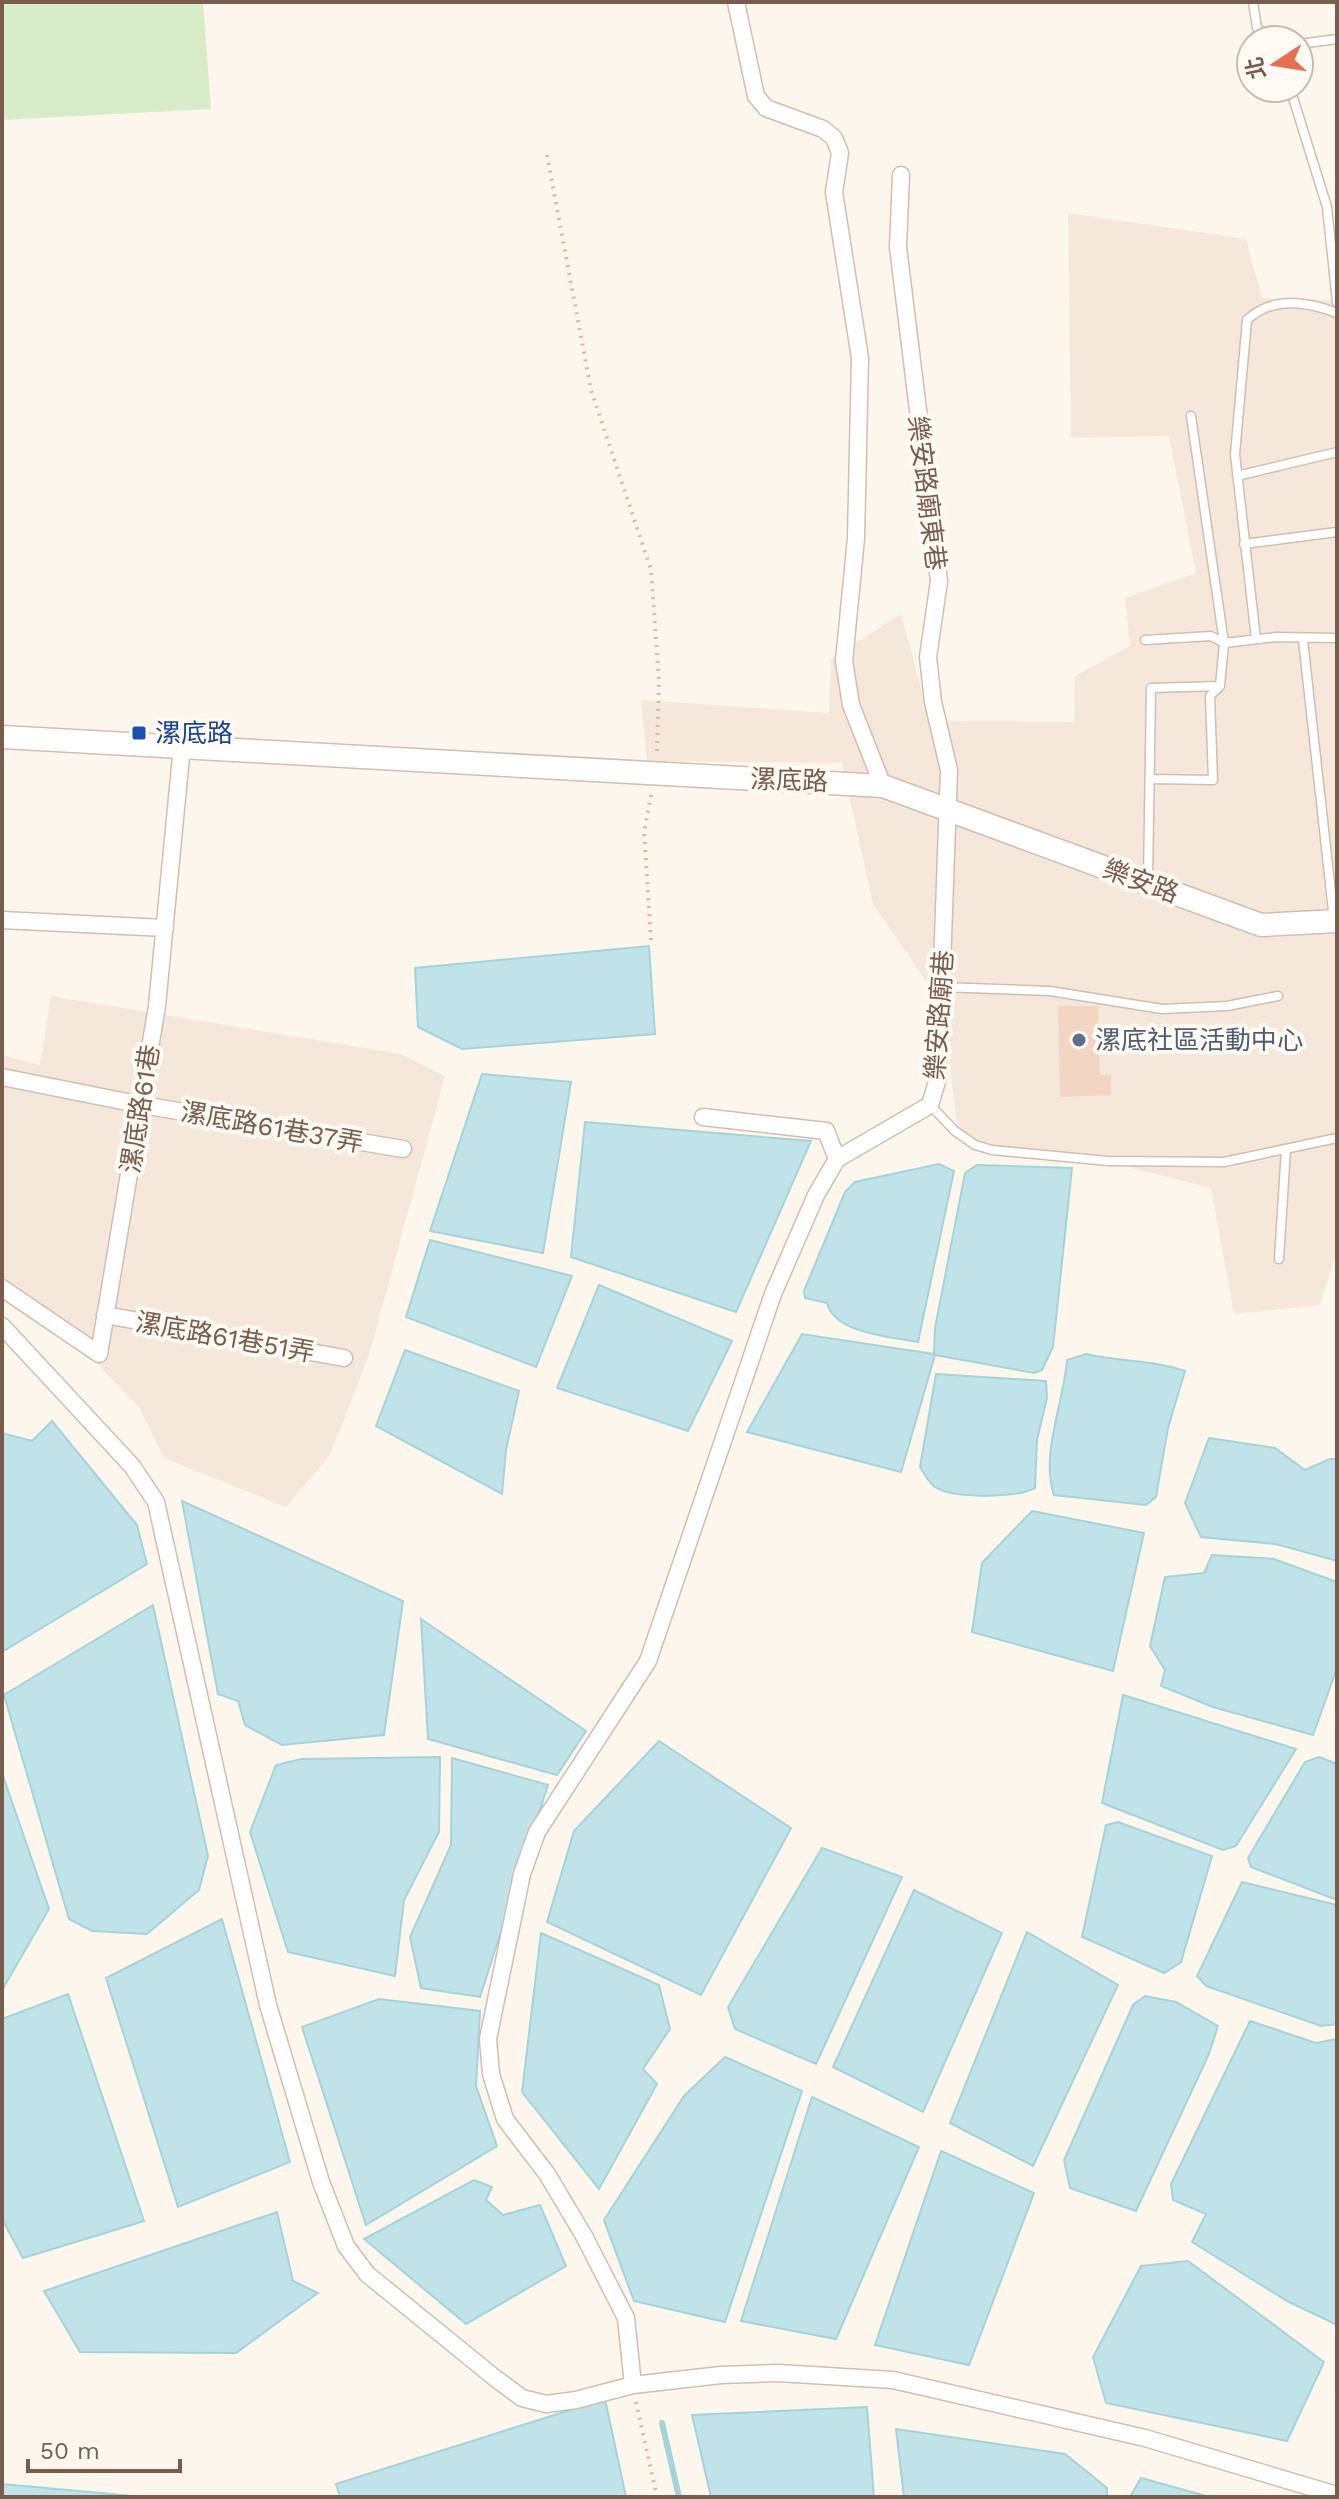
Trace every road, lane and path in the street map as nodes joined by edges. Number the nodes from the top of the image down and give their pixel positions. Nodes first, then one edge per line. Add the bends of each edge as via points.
1 (736, 2) edge
2 (1253, 2) edge
3 (1256, 24) edge
4 (1337, 39) edge
5 (1315, 42) edge
6 (1295, 104) edge
7 (547, 155) dead end
8 (901, 175) dead end
9 (1337, 302) edge
10 (1337, 313) edge
11 (1191, 416) dead end
12 (1337, 452) edge
13 (1237, 476) junction
14 (1337, 532) edge
15 (1244, 544) junction
16 (1337, 638) edge
17 (1256, 639) junction
18 (1145, 640) dead end
19 (1303, 640) junction
20 (1224, 643) junction
21 (1220, 686) junction
22 (2, 737) edge
23 (182, 746) junction
24 (656, 772) junction
25 (1152, 779) junction
26 (883, 786) junction
27 (950, 809) junction
28 (1148, 885) junction
29 (2, 920) edge
30 (1336, 921) edge
31 (165, 928) junction
32 (651, 940) dead end
33 (942, 987) junction
34 (1278, 996) dead end
35 (2, 1077) edge
36 (142, 1105) junction
37 (930, 1105) junction
38 (703, 1117) dead end
39 (1337, 1138) edge
40 (403, 1149) dead end
41 (1286, 1149) junction
42 (837, 1159) junction
43 (1279, 1259) dead end
44 (2, 1288) edge
45 (105, 1315) junction
46 (2, 1326) edge
47 (344, 1358) dead end
48 (633, 2385) junction
49 (1337, 2495) edge
50 (657, 2497) edge

1 - 26 street via 756,96 766,108 823,129 840,153 834,192 860,358 856,538 844,661 851,705
2 - 3 lane
4 - 5 lane
6 - 9 lane via 1327,207
7 - 24 path via 591,390 651,570 659,680
8 - 27 street, 樂安路廟東巷 via 898,247 939,581 928,657 949,770
10 - 13 lane via 1319,306 1272,303 1247,320
11 - 20 lane
12 - 13 lane
13 - 15 lane
14 - 15 lane
15 - 17 lane
16 - 19 lane
17 - 19 lane
17 - 20 lane
18 - 20 lane via 1211,636
19 - 30 lane
20 - 21 lane
21 - 25 lane via 1210,696 1213,780
21 - 25 lane via 1151,688
22 - 23 street, 漯底路
23 - 24 street, 漯底路
23 - 31 street, 漯底路61巷
24 - 26 street, 漯底路
24 - 32 path via 644,832
25 - 28 lane
26 - 27 street, 漯底路
27 - 28 street, 樂安路
27 - 33 street, 樂安路廟巷
28 - 30 street, 樂安路 via 1261,925
29 - 31 street
31 - 36 street, 漯底路61巷
33 - 34 lane via 1050,991 1162,1009 1227,1006
33 - 37 street, 樂安路廟巷 via 938,1078
35 - 36 street, 漯底路61巷37弄
36 - 40 street, 漯底路61巷37弄
36 - 45 street, 漯底路61巷
37 - 41 lane via 955,1131 992,1150 1108,1161 1224,1162
37 - 42 street, 樂安路廟巷
38 - 42 street via 826,1131
39 - 41 lane
41 - 43 lane
42 - 48 street via 773,1294 648,1661 537,1832 522,1874 488,2039 491,2074 505,2119 547,2174 626,2318
44 - 45 street, 漯底路61巷 via 99,1354
45 - 47 street, 漯底路61巷51弄
46 - 48 street via 132,1466 156,1502 268,2005 321,2182 346,2246 367,2274 522,2398 546,2404
48 - 49 street via 778,2373 893,2380 1145,2438
48 - 50 path

